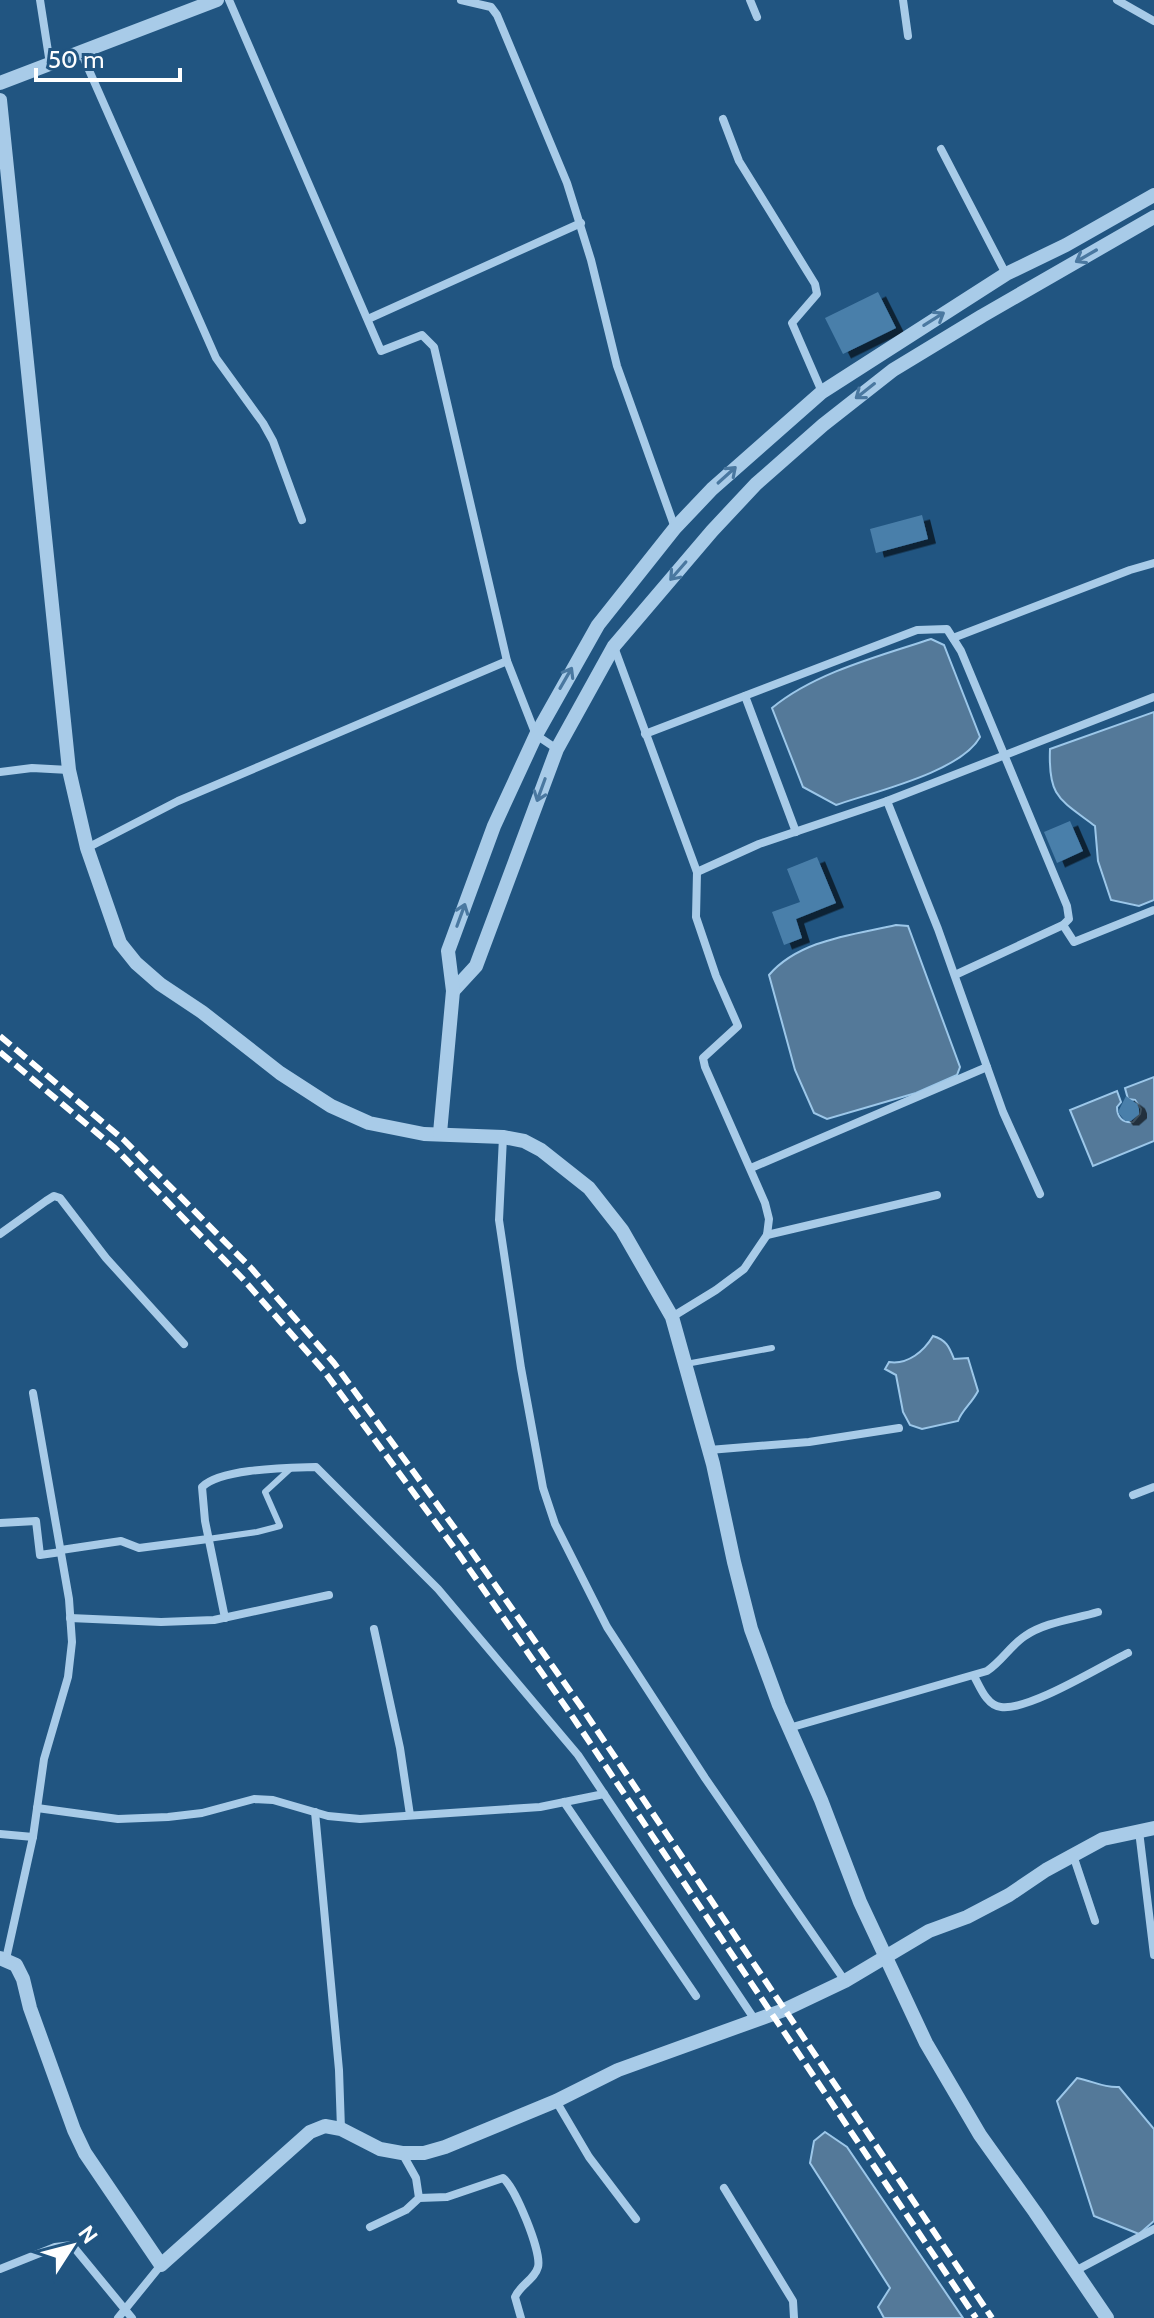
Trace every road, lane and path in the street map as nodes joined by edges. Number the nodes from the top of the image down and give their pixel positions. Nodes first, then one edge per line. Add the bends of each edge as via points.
1 (40, 0) edge
2 (229, 0) edge
3 (461, 0) edge
4 (750, 0) edge
5 (903, 0) edge
6 (1117, 0) edge
7 (208, 2) edge
8 (757, 17) dead end
9 (1154, 21) edge
10 (908, 36) dead end
11 (81, 52) junction
12 (50, 64) junction
13 (0, 83) edge
14 (0, 100) edge
15 (723, 119) dead end
16 (941, 149) dead end
17 (1154, 195) edge
18 (1154, 217) edge
19 (581, 223) junction
20 (1006, 274) junction
21 (368, 319) junction
22 (822, 392) junction
23 (302, 520) dead end
24 (675, 528) junction
25 (1154, 563) edge
26 (953, 638) junction
27 (614, 646) junction
28 (507, 661) junction
29 (745, 696) junction
30 (1154, 697) edge
31 (645, 734) junction
32 (536, 735) junction
33 (557, 749) junction
34 (1003, 755) junction
35 (69, 770) junction
36 (0, 772) edge
37 (887, 801) junction
38 (796, 832) junction
39 (87, 848) junction
40 (697, 872) junction
41 (1154, 910) edge
42 (1063, 925) junction
43 (955, 975) junction
44 (453, 991) junction
45 (987, 1067) junction
46 (440, 1133) junction
47 (503, 1137) junction
48 (751, 1168) junction
49 (1040, 1194) dead end
50 (937, 1195) dead end
51 (0, 1234) edge
52 (767, 1235) junction
53 (672, 1317) junction
54 (184, 1344) dead end
55 (772, 1348) dead end
56 (686, 1364) junction
57 (33, 1393) dead end
58 (899, 1428) dead end
59 (709, 1450) junction
60 (292, 1468) junction
61 (1154, 1487) edge
62 (1133, 1495) dead end
63 (0, 1523) edge
64 (208, 1539) junction
65 (61, 1551) junction
66 (329, 1595) dead end
67 (1098, 1612) dead end
68 (70, 1618) junction
69 (225, 1618) junction
70 (374, 1629) dead end
71 (1128, 1653) dead end
72 (974, 1676) junction
73 (789, 1728) junction
74 (604, 1794) junction
75 (564, 1802) junction
76 (37, 1808) junction
77 (315, 1812) junction
78 (410, 1815) junction
79 (1147, 1829) edge
80 (0, 1834) edge
81 (33, 1837) junction
82 (1073, 1855) junction
83 (1095, 1921) dead end
84 (887, 1955) junction
85 (1154, 1955) edge
86 (3, 1959) edge
87 (845, 1981) junction
88 (696, 1996) dead end
89 (755, 2020) junction
90 (556, 2101) junction
91 (341, 2129) junction
92 (402, 2153) junction
93 (724, 2188) dead end
94 (419, 2198) junction
95 (636, 2219) dead end
96 (370, 2227) dead end
97 (1154, 2229) edge
98 (161, 2265) junction
99 (0, 2269) edge
100 (1075, 2271) junction
101 (125, 2309) junction
102 (118, 2318) edge
103 (132, 2318) edge
104 (521, 2318) edge
105 (794, 2318) edge
106 (1107, 2318) edge

1 - 12 street
2 - 21 street
3 - 19 street via 482,3 497,15
4 - 8 street
5 - 10 street
6 - 9 street
7 - 11 street
11 - 12 street
11 - 23 street via 216,358 263,423
12 - 13 street
14 - 35 street
15 - 22 street via 739,161 815,284 817,294 792,323
16 - 20 street
17 - 20 street
18 -> 27 street via 969,323 867,389 756,484
19 - 21 street
19 - 24 street via 617,366
22 -> 20 street
21 - 28 street via 381,351 422,335 434,347
24 -> 22 street
32 -> 24 street via 598,625
25 - 26 street
26 - 29 street via 947,629 917,630
26 - 34 street
27 - 31 street
27 - 33 street
28 - 32 street
28 - 39 street via 178,801
29 - 31 street
29 - 38 street
30 - 34 street
31 - 40 street
32 - 33 street
44 -> 32 street via 448,951 494,826
33 -> 44 street via 476,966
34 - 37 street
34 - 42 street via 1067,906 1069,919
35 - 36 street
35 - 39 street
37 - 38 street
37 - 43 street
38 - 40 street
39 - 46 street via 120,943 160,984 331,1106 369,1123
40 - 48 street via 696,917 738,1026 703,1058
41 - 42 street via 1074,942
42 - 43 street
43 - 45 street
44 - 46 street
45 - 48 street
45 - 49 street
46 - 47 street
47 - 53 street via 541,1150 589,1188 622,1230
47 - 87 street via 499,1220 543,1488 555,1524 615,1640
48 - 52 street via 769,1219
50 - 52 street
51 - 54 street via 54,1196 60,1198
52 - 53 street via 744,1269
53 - 56 street
55 - 56 lane
56 - 59 street
57 - 65 street
58 - 59 street
59 - 73 street via 751,1629
60 - 64 street via 266,1468 206,1483 201,1493
60 - 64 lane via 265,1492 280,1526
60 - 74 street via 316,1467 438,1589 578,1755
61 - 62 street
63 - 65 street via 36,1521 40,1555
64 - 65 street via 139,1548 121,1541
64 - 69 street
65 - 68 street
66 - 69 street
67 - 72 street via 1034,1630 999,1663
68 - 69 street
68 - 76 street via 68,1677 44,1759
70 - 78 street
71 - 72 street via 1015,1706 991,1703
72 - 73 street
73 - 84 street
74 - 75 street
74 - 89 street
75 - 78 street
75 - 88 street
76 - 77 street via 118,1819 168,1817 254,1799
76 - 81 street
77 - 78 street via 360,1819
77 - 91 street
79 - 82 street via 1103,1839
79 - 85 street
80 - 81 street
81 - 86 street
82 - 83 street
82 - 84 street via 1009,1895
84 - 87 street
84 - 100 street via 926,2043 980,2135
86 - 98 street via 16,1965 23,1979 85,2153
87 - 89 street
89 - 90 street via 618,2070
90 - 92 street via 445,2147
90 - 95 street via 589,2157
91 - 92 street via 380,2149
91 - 98 street via 325,2126 310,2132
92 - 94 street via 416,2178
93 - 105 street via 793,2301
94 - 96 street
94 - 104 street via 447,2197 507,2180 539,2260 515,2297
97 - 100 street
98 - 101 street
99 - 101 street via 72,2245
100 - 106 street
101 - 102 street
101 - 103 street

